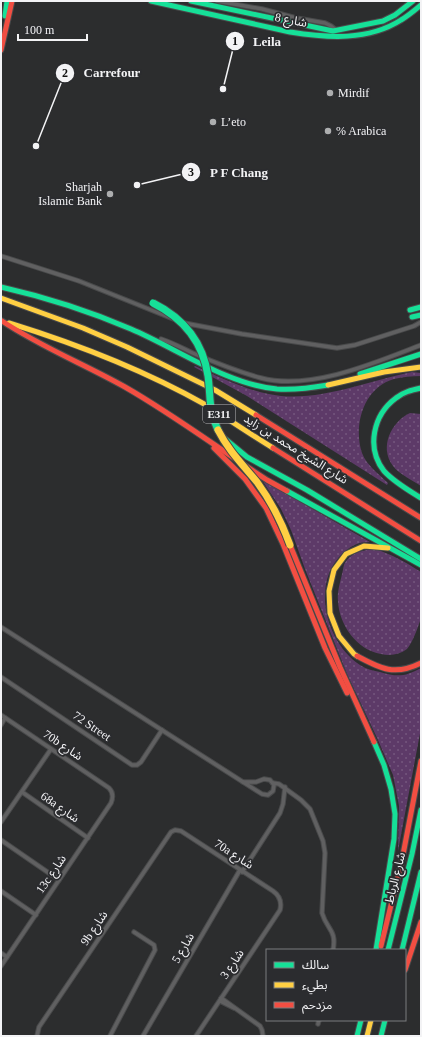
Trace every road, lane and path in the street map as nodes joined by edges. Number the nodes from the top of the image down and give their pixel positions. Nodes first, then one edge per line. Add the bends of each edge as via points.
1 (7, 1) edge
2 (12, 1) edge
3 (152, 1) edge
4 (191, 1) edge
5 (216, 1) edge
6 (413, 1) edge
7 (421, 5) edge
8 (336, 30) junction
9 (1, 33) edge
10 (1, 50) edge
11 (1, 256) edge
12 (1, 287) edge
13 (1, 298) edge
14 (153, 303) dead end
15 (421, 307) edge
16 (421, 311) edge
17 (411, 315) junction
18 (421, 316) edge
19 (2, 321) edge
20 (421, 322) edge
21 (147, 336) junction
22 (421, 345) edge
23 (421, 354) edge
24 (421, 367) edge
25 (338, 383) junction
26 (421, 388) edge
27 (194, 430) junction
28 (219, 433) junction
29 (421, 498) edge
30 (421, 518) edge
31 (421, 541) edge
32 (404, 555) junction
33 (421, 559) edge
34 (421, 565) edge
35 (1, 627) edge
36 (421, 662) edge
37 (1, 677) edge
38 (1, 715) edge
39 (5, 718) junction
40 (1, 725) edge
41 (162, 730) junction
42 (369, 732) junction
43 (51, 749) junction
44 (421, 761) edge
45 (243, 782) junction
46 (273, 783) junction
47 (285, 788) junction
48 (22, 792) junction
49 (112, 792) joint
50 (421, 810) edge
51 (1, 822) edge
52 (171, 832) joint
53 (88, 838) junction
54 (1, 840) edge
55 (241, 871) junction
56 (421, 872) edge
57 (59, 880) junction
58 (1, 892) edge
59 (281, 902) joint
60 (36, 915) junction
61 (421, 922) edge
62 (134, 932) dead end
63 (333, 949) edge
64 (376, 949) edge
65 (380, 949) edge
66 (388, 949) edge
67 (402, 949) edge
68 (1, 952) edge
69 (8, 957) junction
70 (1, 966) edge
71 (406, 967) edge
72 (220, 1000) junction
73 (361, 1021) edge
74 (371, 1021) edge
75 (385, 1021) edge
76 (37, 1036) edge
77 (110, 1036) edge
78 (143, 1036) edge
79 (196, 1036) edge
80 (263, 1036) edge
81 (357, 1036) edge
82 (367, 1036) edge
83 (381, 1036) edge

1 - 9 main road
2 - 10 main road
3 - 7 main road, شارع 8 via 286,31 332,38 386,28 408,17
4 - 8 main road, شارع 8 via 319,29
5 - 8 street via 325,23
6 - 8 main road, شارع 8 via 396,16 383,21
11 - 20 street via 79,281 182,322 283,341 343,348
12 - 21 main road via 72,306
13 - 30 main road, شارع الشيخ محمد بن زايد / E311 via 127,347 214,390
14 - 28 main road, bridge via 179,319 198,344 206,365 210,410
15 - 17 main road
16 - 17 main road
17 - 18 main road
19 - 27 main road via 41,346 105,375
19 - 31 main road, شارع الشيخ محمد بن زايد / E311 via 106,357 204,405
21 - 22 street via 170,342 244,373 282,381 324,377
21 - 25 main road via 227,375 258,386 297,390
23 - 25 main road via 366,371
24 - 25 main road via 389,371
26 - 29 main road via 404,392 388,404 376,421 373,441 376,457 384,471
27 - 32 main road via 266,479
27 - 42 main road via 241,475 266,508 283,543 330,662
28 - 33 main road, bridge via 242,454 289,479
28 - 42 main road, bridge via 231,453 270,502 281,522 340,668
32 - 34 main road
32 - 36 main road via 370,545 349,551 338,563 331,580 330,611 334,626 342,640 365,662 395,671 411,668
35 - 41 street
37 - 41 street, 72 Street via 132,764 137,765 141,762
38 - 39 street, 70b شارع
39 - 40 street
39 - 43 street, 70b شارع
41 - 45 street
42 - 64 main road via 388,777 395,814 392,854
43 - 48 street
43 - 49 street, 70b شارع
44 - 65 main road via 402,860
45 - 46 street via 266,779
45 - 46 street via 266,795 273,791
46 - 47 street
47 - 55 street, شارع 5 via 280,813
47 - 63 street via 310,809 324,845 322,913 334,934
48 - 51 street
48 - 53 street, 68a شارع
49 - 53 street, 13c شارع via 111,803
50 - 66 main road, شارع الرباط
52 - 55 street, 70a شارع via 181,831
52 - 76 street, 9b شارع via 39,1027
53 - 57 street, 13c شارع
54 - 57 street
55 - 59 street, 70a شارع via 276,893
55 - 78 street, شارع 5
56 - 67 main road, شارع الرباط
57 - 60 street, 13c شارع
58 - 60 street
59 - 72 street, شارع 3 via 280,910
60 - 69 street, 13c شارع
61 - 71 main road
62 - 77 street via 154,945 155,950
68 - 69 street
69 - 70 street, 13c شارع
72 - 79 street, شارع 3
72 - 80 street via 260,1026
73 - 81 main road
74 - 82 main road
75 - 83 main road

